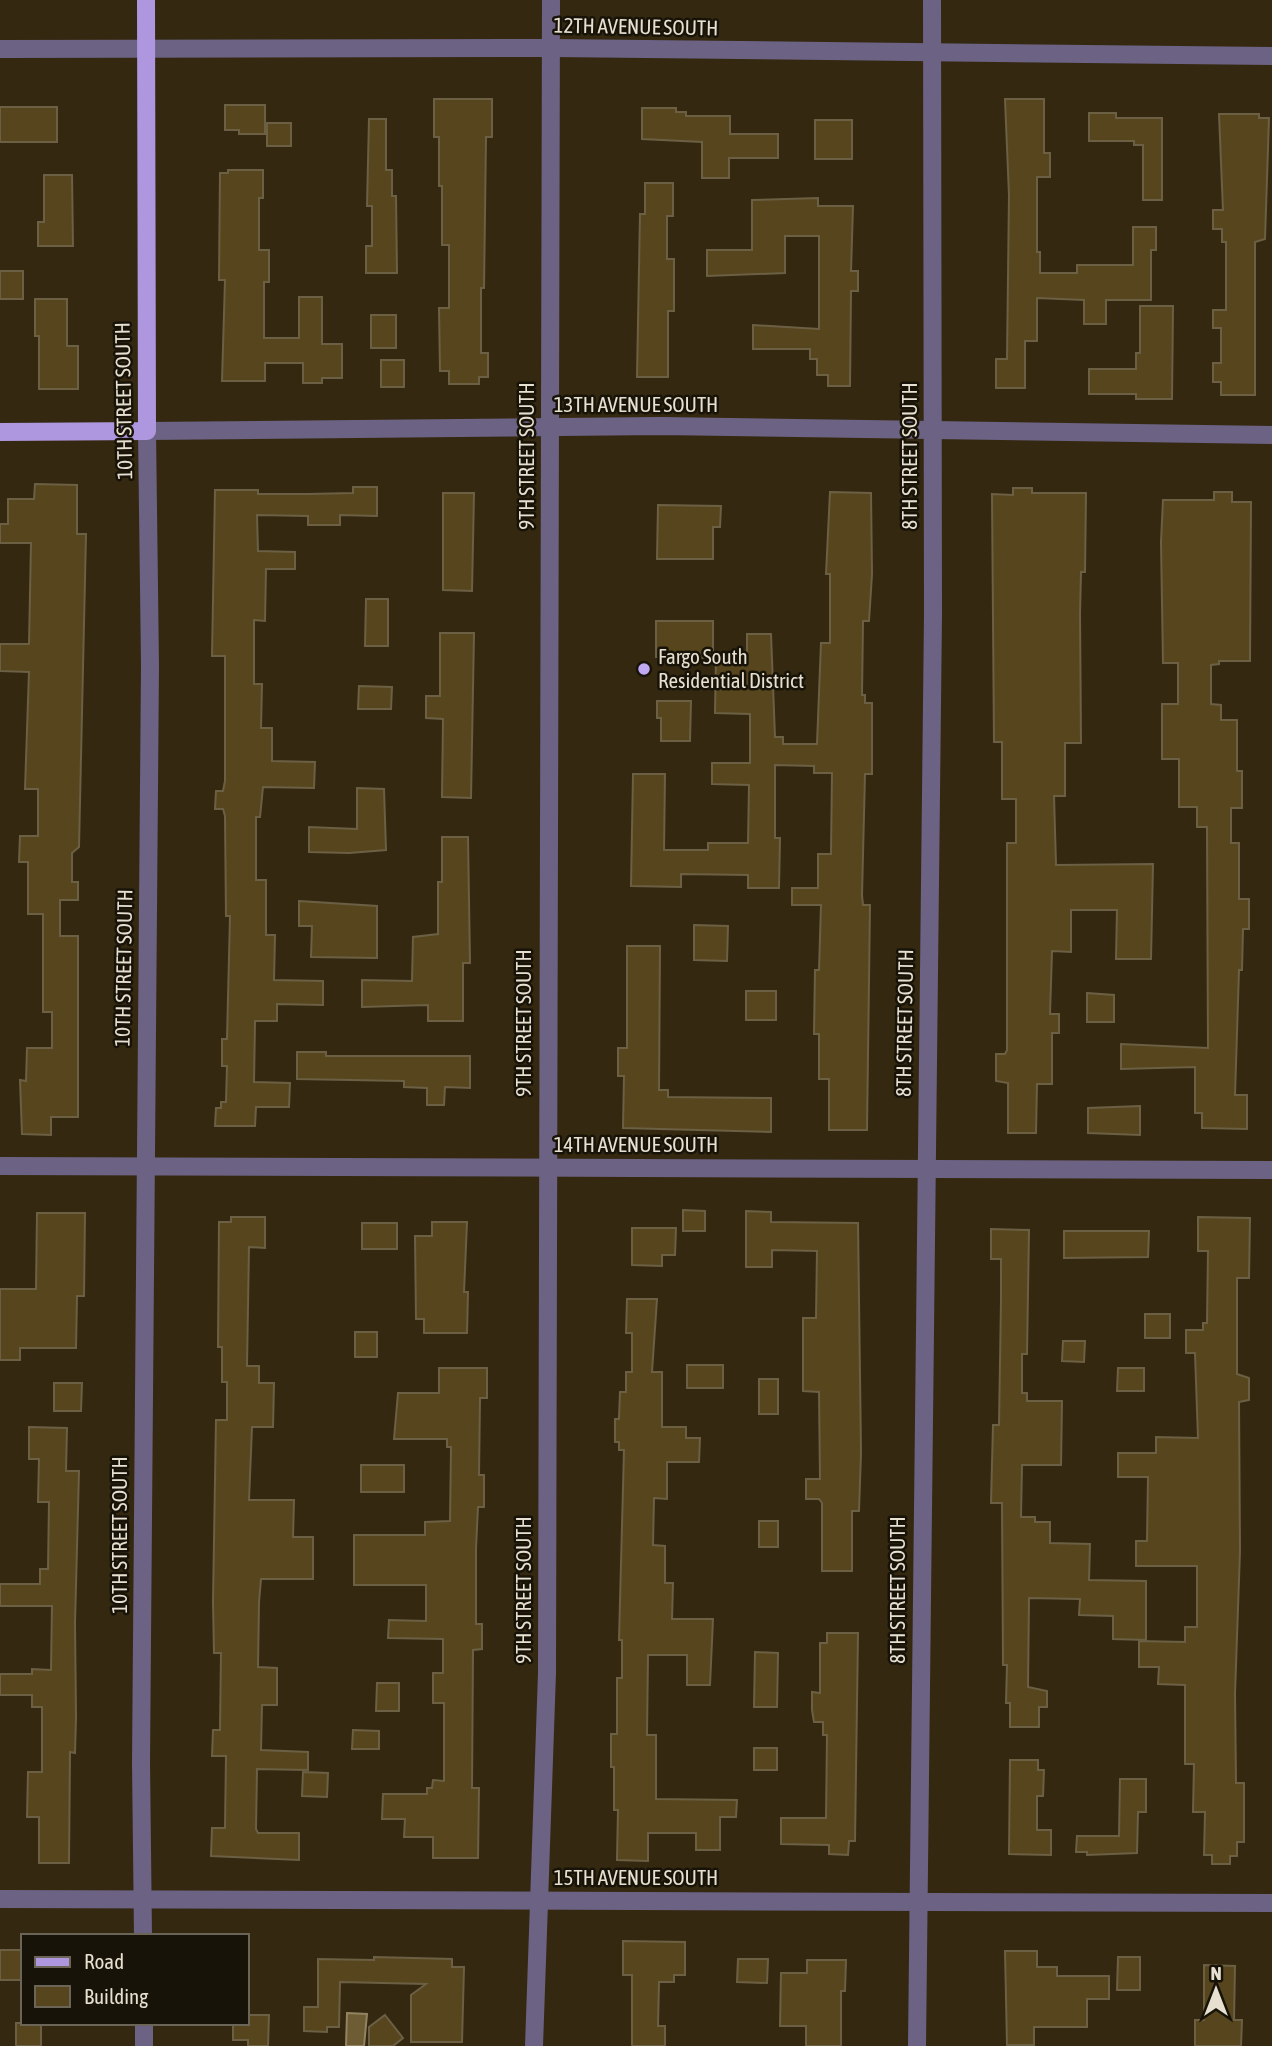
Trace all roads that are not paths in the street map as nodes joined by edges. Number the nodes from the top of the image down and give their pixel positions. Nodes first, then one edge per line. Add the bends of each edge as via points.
1 (146, 0) edge
2 (551, 0) edge
3 (932, 0) edge
4 (551, 48) junction
5 (0, 49) edge
6 (146, 49) junction
7 (932, 52) junction
8 (1272, 56) edge
9 (550, 427) junction
10 (147, 430) junction
11 (0, 432) edge
12 (932, 432) junction
13 (1272, 435) edge
14 (0, 1166) edge
15 (145, 1168) junction
16 (546, 1168) junction
17 (925, 1168) junction
18 (1272, 1170) edge
19 (0, 1899) edge
20 (143, 1900) junction
21 (538, 1901) junction
22 (918, 1902) junction
23 (1272, 1903) edge
24 (143, 1934) edge
25 (144, 2025) edge
26 (144, 2046) edge
27 (534, 2046) edge
28 (917, 2046) edge

1 - 6 main road, 10TH STREET SOUTH
2 - 4 street, 9TH STREET SOUTH
3 - 7 street, 8TH STREET SOUTH
4 - 6 street, 12TH AVENUE SOUTH
4 - 7 street, 12TH AVENUE SOUTH
4 - 9 street, 9TH STREET SOUTH
5 - 6 street, 12TH AVENUE SOUTH
6 - 10 main road, 10TH STREET SOUTH
7 - 8 street, 12TH AVENUE SOUTH
7 - 12 street, 8TH STREET SOUTH
9 - 10 street, 13TH AVENUE SOUTH
9 - 12 street, 13TH AVENUE SOUTH
9 - 16 street, 9TH STREET SOUTH
10 - 11 main road, 13TH AVENUE SOUTH
10 - 15 street, 10TH STREET SOUTH via 150,679
12 - 13 street, 13TH AVENUE SOUTH
12 - 17 street, 8TH STREET SOUTH
14 - 15 street, 14TH AVENUE SOUTH
15 - 16 street, 14TH AVENUE SOUTH
15 - 20 street, 10TH STREET SOUTH
16 - 17 street, 14TH AVENUE SOUTH
16 - 21 street, 9TH STREET SOUTH via 547,1674
17 - 18 street, 14TH AVENUE SOUTH
17 - 22 street, 8TH STREET SOUTH
19 - 20 street, 15TH AVENUE SOUTH
20 - 21 street, 15TH AVENUE SOUTH
20 - 24 street, 10TH STREET SOUTH
21 - 22 street, 15TH AVENUE SOUTH
21 - 27 street, 9TH STREET SOUTH
22 - 23 street, 15TH AVENUE SOUTH
22 - 28 street, 8TH STREET SOUTH
25 - 26 street

